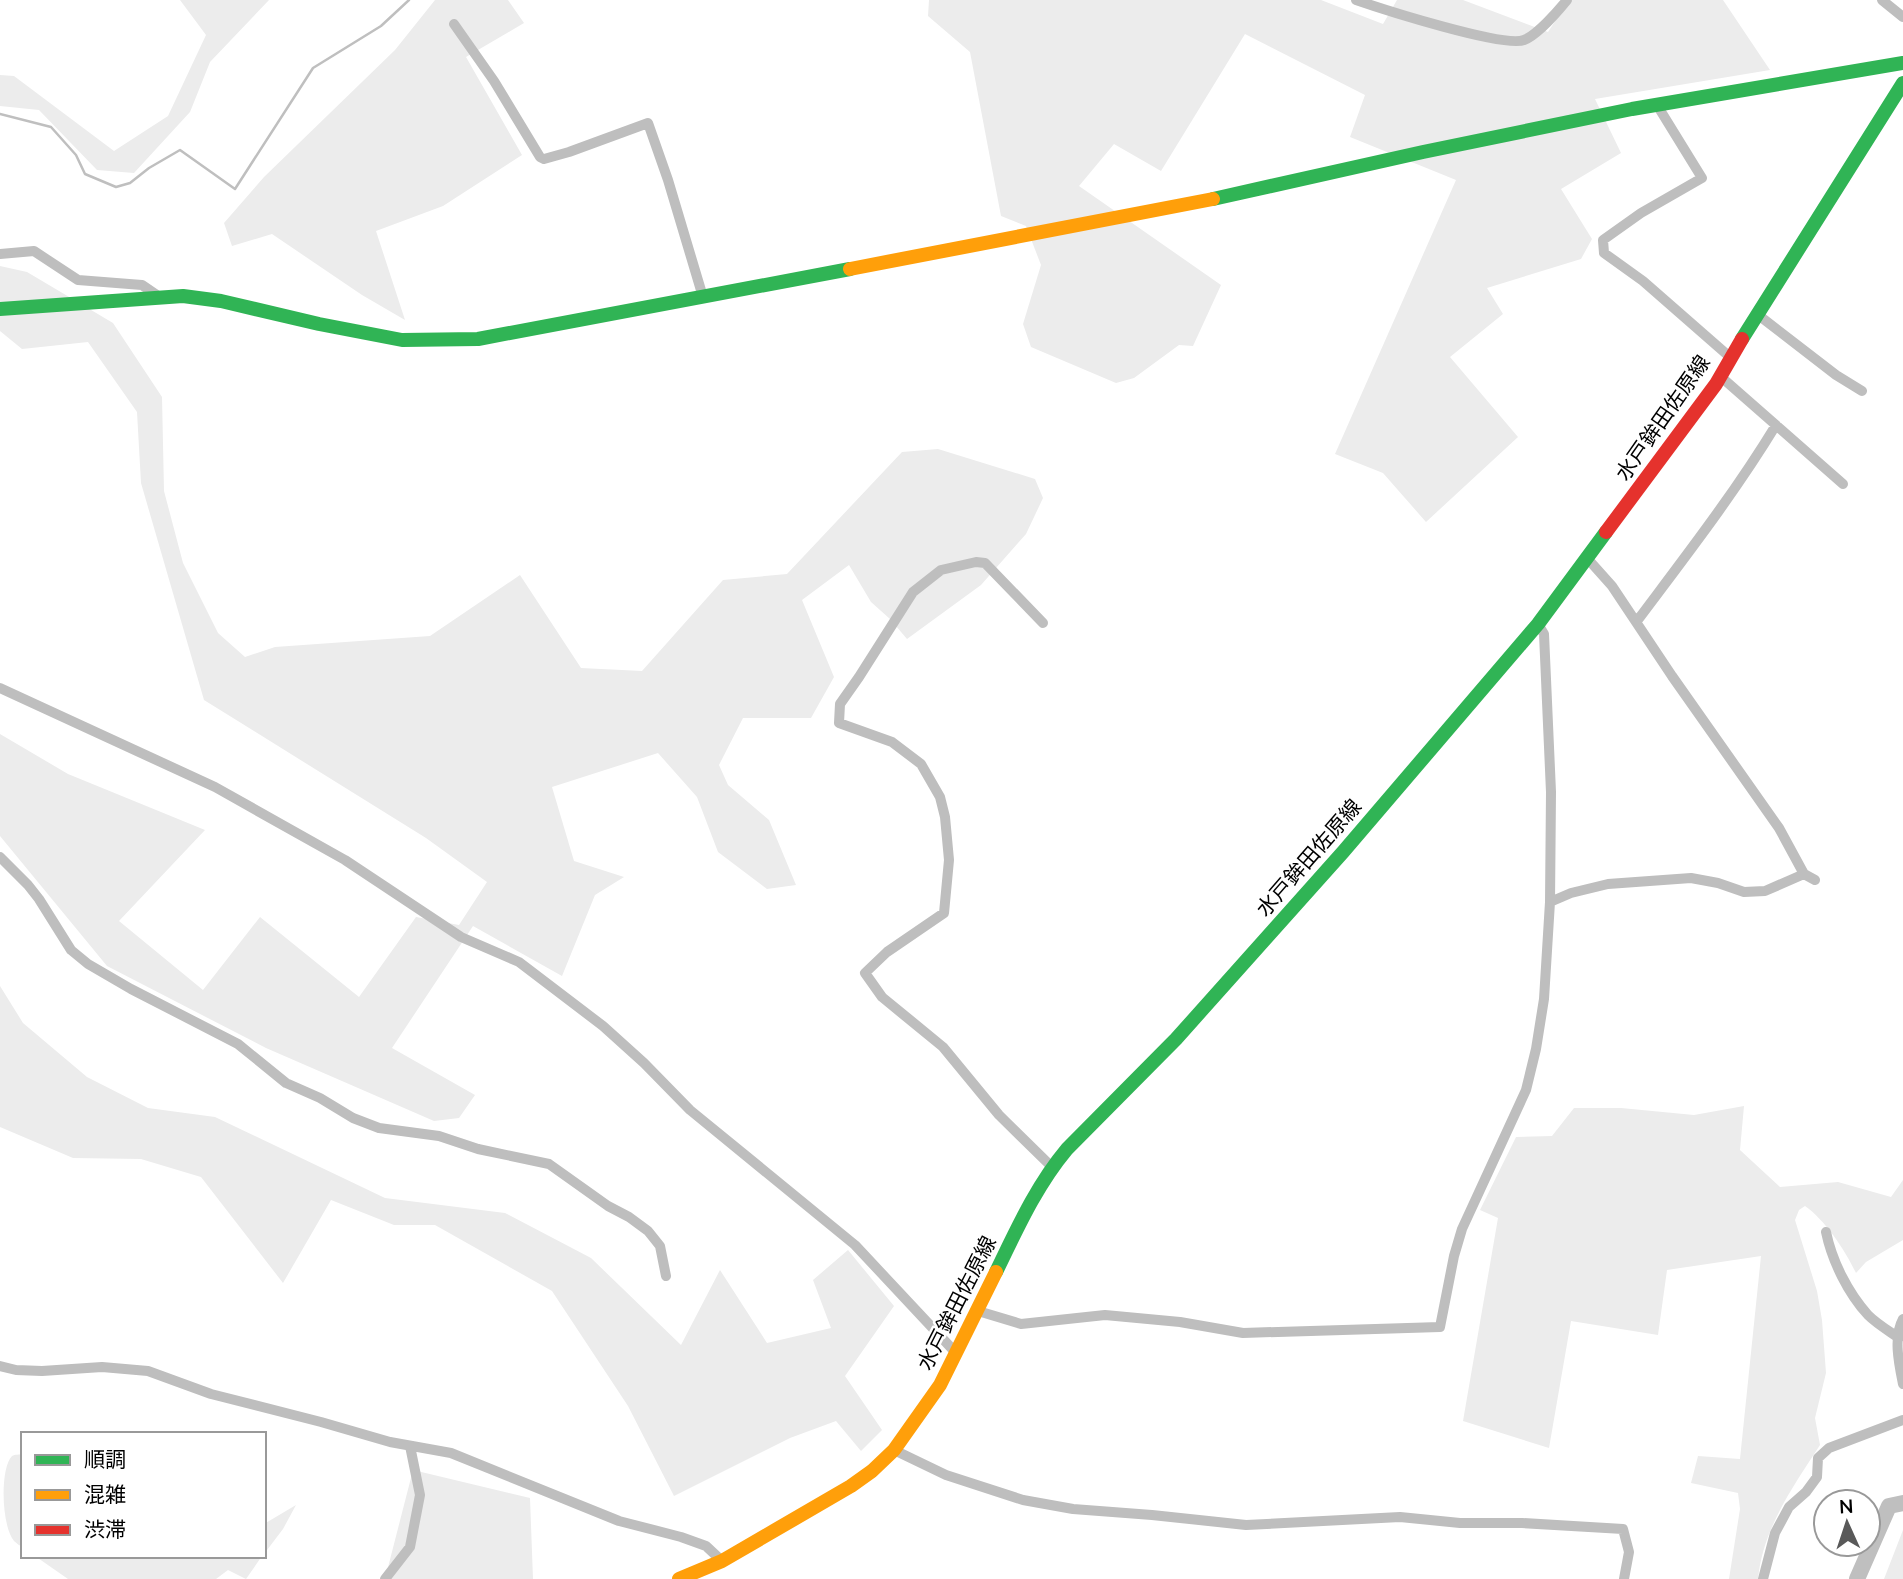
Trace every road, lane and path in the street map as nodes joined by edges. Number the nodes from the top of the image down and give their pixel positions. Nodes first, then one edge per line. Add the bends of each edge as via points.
1 (1356, 0) edge
2 (1567, 0) edge
3 (1882, 0) edge
4 (1903, 17) edge
5 (454, 24) dead end
6 (1903, 63) edge
7 (1903, 83) edge
8 (1657, 105) junction
9 (0, 254) edge
10 (703, 297) junction
11 (161, 299) junction
12 (0, 309) edge
13 (1757, 314) junction
14 (1731, 358) junction
15 (1720, 376) junction
16 (1862, 391) dead end
17 (1776, 425) junction
18 (1843, 484) dead end
19 (1587, 558) junction
20 (1637, 621) junction
21 (1043, 623) dead end
22 (1538, 624) junction
23 (0, 688) edge
24 (0, 857) edge
25 (1804, 874) junction
26 (1815, 880) dead end
27 (1550, 902) junction
28 (1052, 1167) junction
29 (1826, 1232) dead end
30 (666, 1276) dead end
31 (978, 1311) junction
32 (1903, 1319) edge
33 (1899, 1338) junction
34 (956, 1353) junction
35 (0, 1366) edge
36 (1903, 1384) edge
37 (1903, 1420) edge
38 (410, 1446) junction
39 (894, 1450) junction
40 (722, 1561) junction
41 (385, 1579) edge
42 (679, 1579) edge
43 (1624, 1579) edge
44 (1763, 1579) edge

1 - 2 street via 1509,42 1524,41
3 - 4 street
5 - 10 street via 540,157 569,152 648,123
6 - 8 main road
7 - 13 main road, 水戸鉾田佐原線
8 - 10 main road via 1243,193
8 - 14 street via 1702,178 1641,212 1603,240 1604,253
9 - 11 street via 34,251 78,280 142,285
10 - 11 main road via 450,341 402,340 204,298
11 - 12 main road
13 - 14 main road, 水戸鉾田佐原線
13 - 16 street
14 - 15 main road, 水戸鉾田佐原線
15 - 17 street
15 - 19 main road, 水戸鉾田佐原線
17 - 18 street
17 - 20 street via 1713,520
19 - 20 street
19 - 22 main road, 水戸鉾田佐原線
20 - 25 street via 1779,828
21 - 28 street via 985,563 940,570 913,592 840,704 839,723 892,742 921,764 940,797 945,817 949,860 944,914 887,952 865,973 882,997 943,1047 999,1115
22 - 27 street via 1544,634 1551,792
22 - 28 main road, 水戸鉾田佐原線 via 1176,1040
23 - 34 street via 215,787 345,860 461,937 519,962 603,1026 690,1110 855,1245
24 - 30 street via 39,899 71,950 89,964 238,1044 286,1083 353,1118 379,1128 439,1136 549,1164 648,1231 660,1246
25 - 26 street
25 - 27 street via 1765,891 1744,892 1691,878 1608,884
27 - 31 street via 1544,999 1526,1090 1462,1229 1440,1327 1243,1333 1105,1315 1021,1324
28 - 31 main road, 水戸鉾田佐原線
29 - 33 street via 1830,1251 1853,1296 1870,1317
31 - 34 main road, 水戸鉾田佐原線
32 - 33 street
33 - 36 street
34 - 39 main road, 水戸鉾田佐原線 via 940,1385
35 - 38 street via 42,1371 102,1367 156,1373 211,1394
37 - 44 street via 1829,1448 1818,1458 1817,1477 1789,1507 1775,1533
38 - 40 street via 451,1453 619,1521 706,1546
38 - 41 street via 419,1495 410,1547
39 - 40 main road, 水戸鉾田佐原線 via 851,1486
39 - 43 street via 946,1475 1023,1500 1073,1509 1246,1525 1399,1517 1623,1529 1629,1552
40 - 42 main road, 水戸鉾田佐原線

